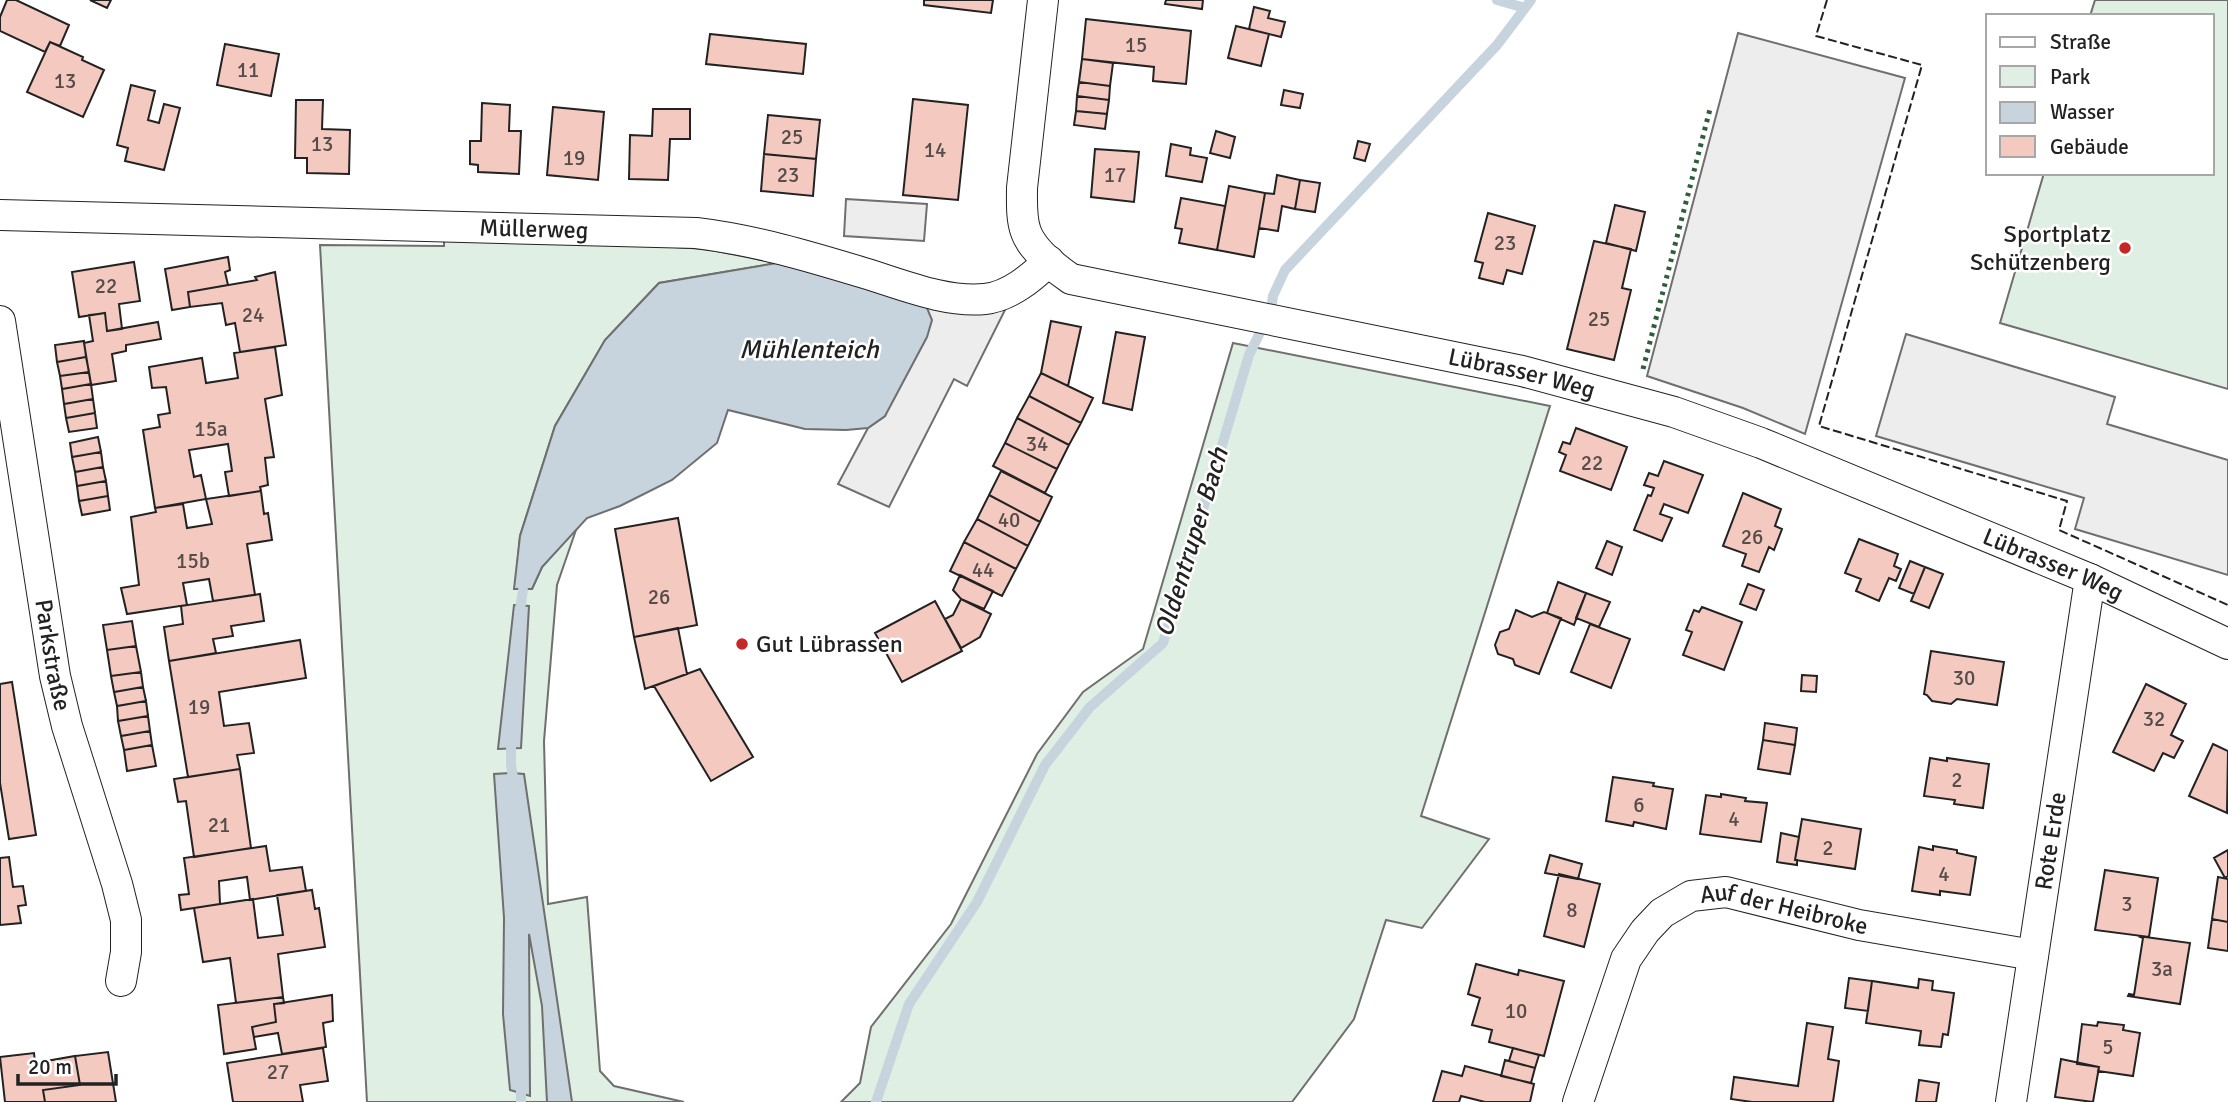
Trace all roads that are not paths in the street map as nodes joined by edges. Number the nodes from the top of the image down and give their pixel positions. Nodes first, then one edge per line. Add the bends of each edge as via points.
1 (1043, 0) edge
2 (0, 215) edge
3 (1049, 261) junction
4 (0, 321) edge
5 (2090, 579) junction
6 (2228, 644) edge
7 (2033, 955) junction
8 (121, 981) dead end
9 (1578, 1102) edge
10 (2011, 1102) edge

1 - 3 street, Lübrasser Weg via 1022,188 1026,233
2 - 3 street, Müllerweg via 696,233 788,250 967,299 1001,296
3 - 5 street, Lübrasser Weg via 1071,279 1522,371 1674,412
4 - 8 street, Parkstraße via 55,676 126,920
5 - 6 street, Lübrasser Weg
5 - 7 street, Rote Erde
7 - 9 street, Auf der Heibroke via 1859,925 1726,891 1691,896 1662,913 1626,959
7 - 10 street, Rote Erde

